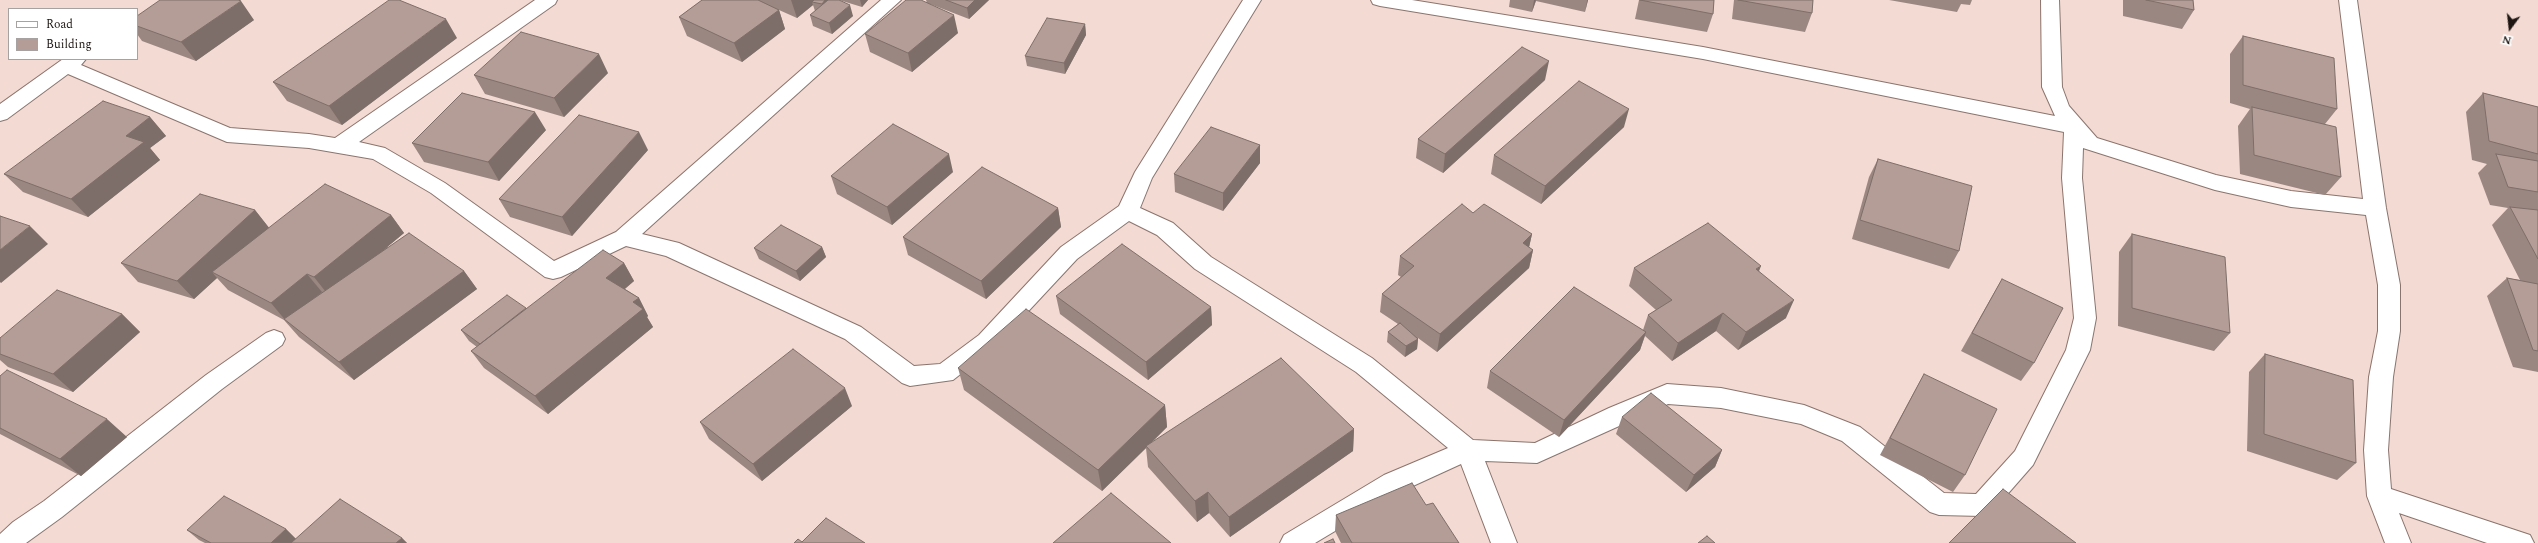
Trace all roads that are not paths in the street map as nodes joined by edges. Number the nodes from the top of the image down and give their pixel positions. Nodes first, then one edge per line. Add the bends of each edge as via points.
1 (548, 0) edge
2 (892, 0) edge
3 (1252, 0) edge
4 (1380, 0) edge
5 (2050, 0) edge
6 (2348, 0) edge
7 (71, 62) edge
8 (0, 114) edge
9 (2074, 127) junction
10 (340, 146) junction
11 (2375, 208) junction
12 (1128, 211) junction
13 (624, 238) junction
14 (274, 339) dead end
15 (1468, 450) junction
16 (2379, 496) junction
17 (8, 543) edge
18 (1293, 543) edge
19 (1504, 543) edge
20 (2398, 543) edge
21 (2521, 543) edge

1 - 10 street
2 - 13 street
3 - 12 street via 1142,177
4 - 9 street via 1703,53
5 - 9 street via 2052,86 2060,108
6 - 11 street
7 - 8 street
7 - 10 street via 228,135
9 - 11 street via 2090,143 2215,182 2291,199
9 - 15 street via 2072,178 2085,318 2078,350 2024,458 1982,505 1939,504 1851,434 1804,415 1721,398 1667,394 1617,414 1537,453
10 - 13 street via 378,153 424,180 501,232 528,256 553,271
11 - 16 street via 2389,285 2389,331 2381,377 2376,450
12 - 13 street via 1069,254 987,341 945,373 910,376 853,332 671,249
12 - 15 street via 1165,229 1203,263 1364,365
14 - 17 street via 214,382
15 - 18 street via 1394,483
15 - 19 street
16 - 20 street
16 - 21 street

